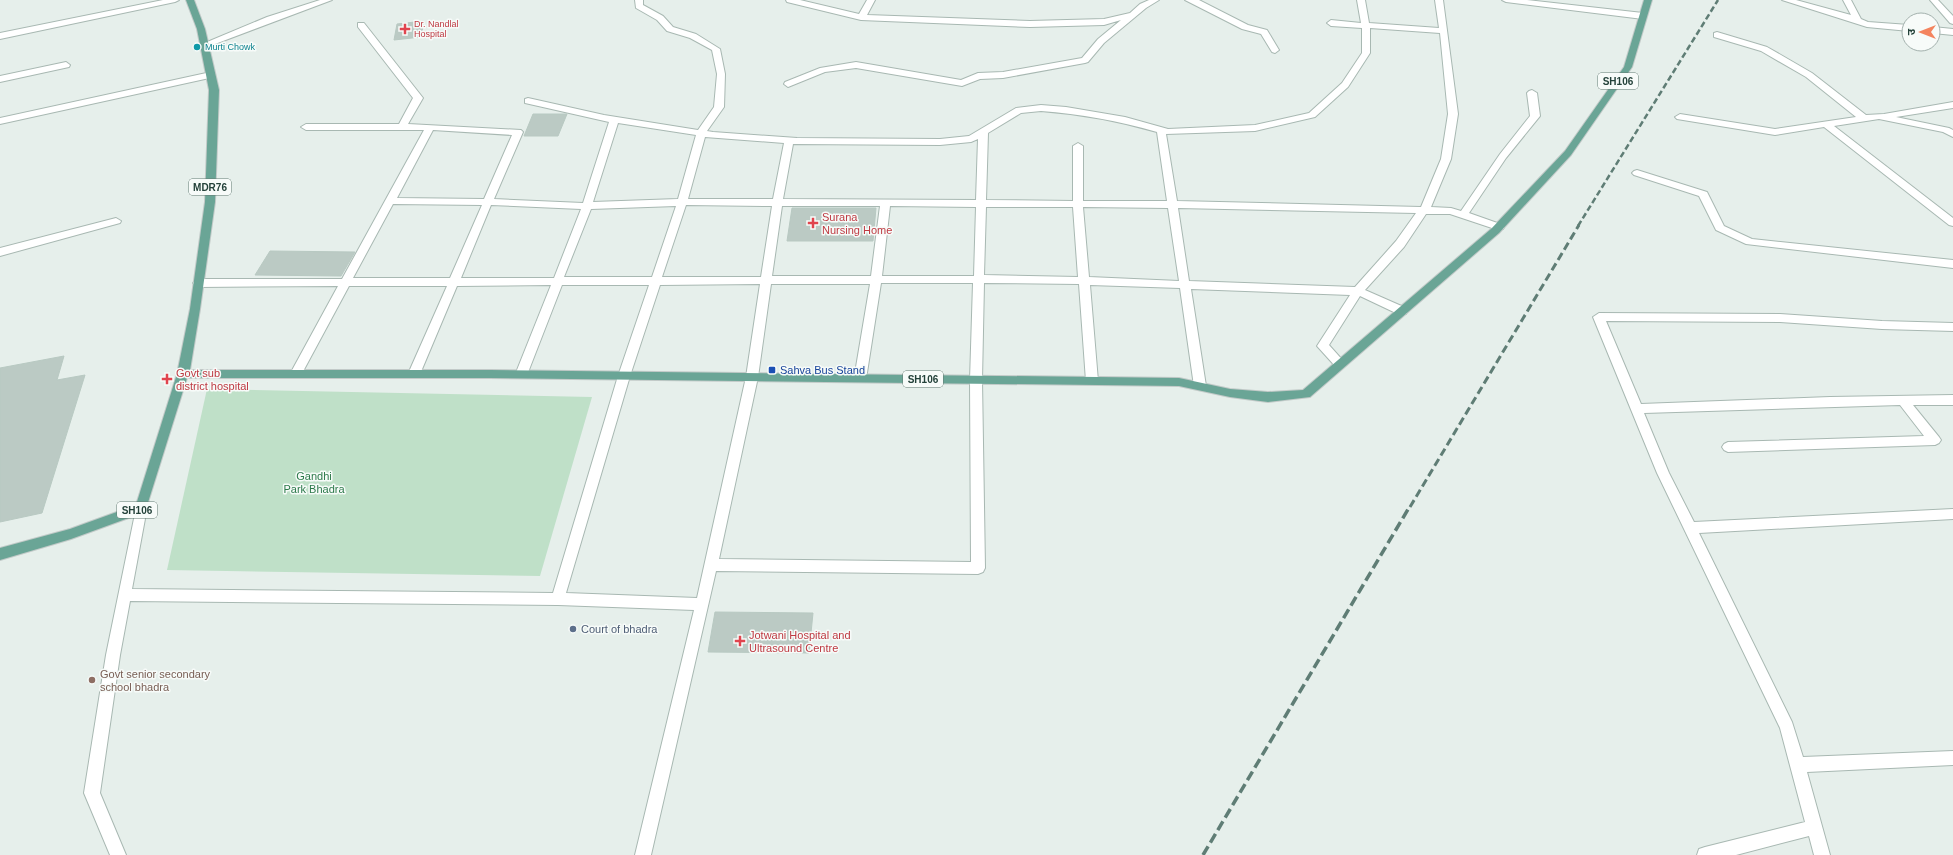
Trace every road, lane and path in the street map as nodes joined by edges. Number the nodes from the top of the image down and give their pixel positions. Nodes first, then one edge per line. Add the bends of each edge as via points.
1 (175, 0) edge
2 (190, 0) edge
3 (328, 0) edge
4 (639, 0) edge
5 (790, 0) edge
6 (871, 0) edge
7 (1155, 0) edge
8 (1189, 0) edge
9 (1361, 0) edge
10 (1438, 0) edge
11 (1506, 0) edge
12 (1648, 0) edge
13 (1786, 0) edge
14 (1847, 0) edge
15 (1934, 0) edge
16 (1140, 3) edge
17 (1133, 15) junction
18 (1643, 16) junction
19 (861, 17) junction
20 (1857, 20) junction
21 (1953, 21) edge
22 (1331, 24) dead end
23 (361, 25) dead end
24 (1366, 25) junction
25 (1901, 27) edge
26 (1444, 31) junction
27 (1941, 31) edge
28 (1953, 32) edge
29 (1717, 35) dead end
30 (0, 36) edge
31 (204, 44) junction
32 (1276, 50) dead end
33 (66, 65) dead end
34 (211, 75) junction
35 (0, 79) edge
36 (788, 84) dead end
37 (1532, 93) dead end
38 (528, 101) dead end
39 (1953, 105) edge
40 (1879, 116) junction
41 (1680, 117) dead end
42 (1864, 118) junction
43 (614, 120) junction
44 (0, 121) edge
45 (1826, 124) junction
46 (306, 127) dead end
47 (402, 127) junction
48 (430, 127) junction
49 (1161, 130) junction
50 (983, 131) junction
51 (701, 134) junction
52 (1953, 134) edge
53 (789, 141) junction
54 (1078, 146) dead end
55 (1637, 173) dead end
56 (390, 201) junction
57 (489, 202) junction
58 (682, 202) junction
59 (777, 203) junction
60 (885, 204) junction
61 (981, 204) junction
62 (1078, 205) junction
63 (1172, 205) junction
64 (587, 206) junction
65 (1422, 210) junction
66 (1463, 214) junction
67 (116, 221) dead end
68 (1953, 223) edge
69 (1499, 227) junction
70 (0, 252) edge
71 (1953, 264) edge
72 (656, 280) junction
73 (766, 280) junction
74 (876, 280) junction
75 (979, 280) junction
76 (1083, 281) junction
77 (347, 282) junction
78 (556, 282) junction
79 (198, 283) junction
80 (454, 283) junction
81 (1184, 285) junction
82 (1358, 291) junction
83 (1402, 311) junction
84 (1953, 327) edge
85 (1340, 364) junction
86 (183, 374) junction
87 (296, 374) junction
88 (414, 374) junction
89 (521, 375) junction
90 (624, 376) junction
91 (752, 377) junction
92 (860, 378) junction
93 (976, 380) junction
94 (1092, 381) junction
95 (1200, 386) junction
96 (1953, 400) edge
97 (1903, 401) junction
98 (1636, 409) junction
99 (1728, 447) dead end
100 (141, 508) junction
101 (1953, 514) edge
102 (1690, 528) junction
103 (0, 554) edge
104 (711, 565) junction
105 (124, 595) junction
106 (558, 599) junction
107 (701, 604) junction
108 (1953, 758) edge
109 (1797, 765) junction
110 (1814, 827) junction
111 (118, 855) edge
112 (643, 855) edge
113 (1705, 855) edge
114 (1822, 855) edge

1 - 30 street
2 - 31 main road, MDR76
3 - 31 street
4 - 51 street via 639,6 660,18 670,30 693,36 716,48 721,74 719,107
5 - 19 street
6 - 19 street
7 - 16 street
8 - 32 street via 1245,27 1264,32
9 - 24 street
10 - 26 street
11 - 18 street
12 - 18 main road, SH106
13 - 20 street
14 - 20 street
15 - 21 street
16 - 17 street
17 - 19 street via 1104,22 1030,24
17 - 36 street via 1101,41 1085,60 1003,75 978,76 962,83 856,65 823,70
18 - 69 main road, SH106 via 1628,67 1568,153
20 - 25 street via 1867,24
22 - 24 street
23 - 47 street via 418,98
24 - 26 street
24 - 49 street via 1366,53 1345,85 1312,115 1255,128 1168,132
26 - 65 street via 1454,114 1446,159
27 - 28 street
29 - 42 street via 1764,48 1808,75
31 - 34 main road, MDR76
33 - 35 street
34 - 44 street
34 - 79 main road, MDR76 via 214,90 210,202
37 - 66 street via 1535,116 1503,156
38 - 43 street
39 - 40 street
40 - 42 street
40 - 52 street via 1946,130
41 - 45 street via 1775,132
42 - 45 street
43 - 51 street
43 - 64 street
45 - 68 street
46 - 47 street
47 - 48 street
48 - 56 street
48 - 57 street via 518,132
49 - 50 street via 1125,120 1041,108 1020,110
49 - 63 street
50 - 53 street via 971,139 940,142
50 - 61 street
51 - 53 street
51 - 58 street
53 - 59 street
54 - 62 street
55 - 71 street via 1703,194 1720,228 1750,242
56 - 57 street
56 - 77 street
57 - 64 street
57 - 80 street
58 - 59 street
58 - 64 street
58 - 72 street
59 - 60 street
59 - 73 street
60 - 61 street
60 - 74 street
61 - 62 street
61 - 75 street
62 - 63 street
62 - 76 street
63 - 65 street
63 - 81 street
64 - 78 street
65 - 66 street
65 - 82 street via 1400,244
66 - 69 street
67 - 70 street
69 - 83 main road, SH106
72 - 73 street
72 - 78 street
72 - 90 street
73 - 74 street
73 - 91 street
74 - 75 street
74 - 92 street
75 - 76 street
75 - 93 street
76 - 81 street
76 - 94 street
77 - 79 street
77 - 80 street
77 - 87 street
78 - 80 street
78 - 89 street
79 - 86 main road, MDR76
80 - 88 street
81 - 82 street
81 - 95 street
82 - 83 street
82 - 85 street via 1323,346
83 - 85 main road, SH106
84 - 98 street via 1780,318 1599,317
85 - 95 main road, SH106 via 1306,394 1268,397 1230,393
86 - 87 main road, SH106
86 - 100 main road, SH106
87 - 88 main road, SH106
88 - 89 main road, SH106
89 - 90 main road, SH106
90 - 91 main road, SH106
90 - 106 street
91 - 92 main road, SH106
91 - 104 street
92 - 93 main road, SH106
93 - 94 main road, SH106
93 - 104 street via 978,568
94 - 95 main road, SH106 via 1179,382
96 - 97 street
97 - 98 street
97 - 99 street via 1935,440
98 - 102 street
100 - 103 main road, SH106 via 71,534
100 - 105 street
101 - 102 street
102 - 109 street via 1787,727
104 - 107 street
105 - 106 street
105 - 111 street via 92,793
106 - 107 street
107 - 112 street
108 - 109 street
109 - 110 street
110 - 113 street
110 - 114 street

